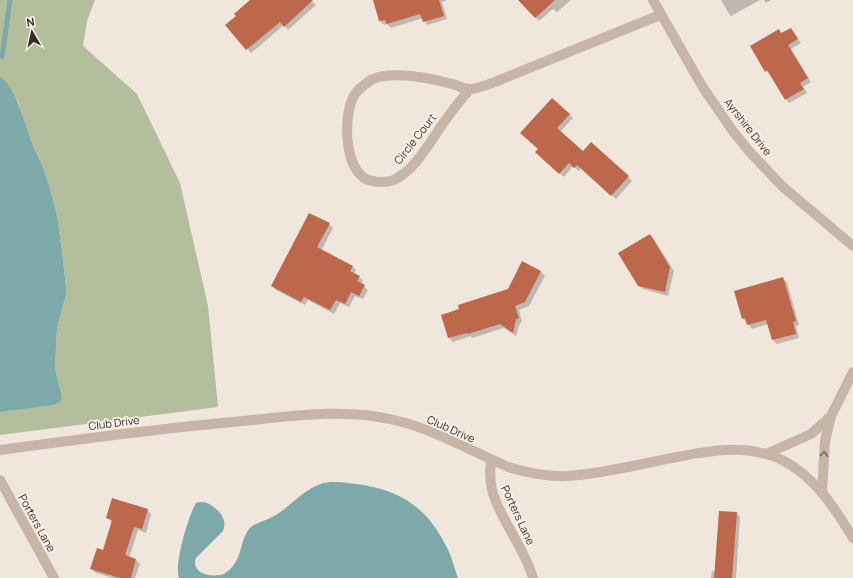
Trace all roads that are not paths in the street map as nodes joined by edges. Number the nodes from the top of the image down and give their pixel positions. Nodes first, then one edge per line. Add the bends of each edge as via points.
1 (653, 0) edge
2 (660, 14) junction
3 (470, 89) junction
4 (853, 246) edge
5 (853, 372) edge
6 (831, 416) junction
7 (0, 450) edge
8 (766, 454) junction
9 (491, 460) junction
10 (0, 480) edge
11 (822, 493) junction
12 (853, 538) edge
13 (54, 578) edge
14 (532, 578) edge

1 - 2 street, Ayrshire Drive
2 - 3 street via 495,82
2 - 4 street, Ayrshire Drive via 702,86 748,150 782,186
3 - 3 street, Circle Court via 434,80 395,76 378,78 362,86 355,94 347,117 348,146 356,170 361,176 376,182 395,180 402,176 418,159
5 - 6 street
6 - 8 street via 811,434
11 -> 6 street via 825,441
7 - 9 street, Club Drive via 200,425 306,415 359,414 394,420 424,429
8 - 9 street, Club Drive via 742,450 708,452 567,476 534,474
8 - 11 street, Club Drive via 796,469
9 - 14 street, Porters Lane via 491,485 525,557
10 - 13 street, Porters Lane
11 - 12 street, Club Drive

